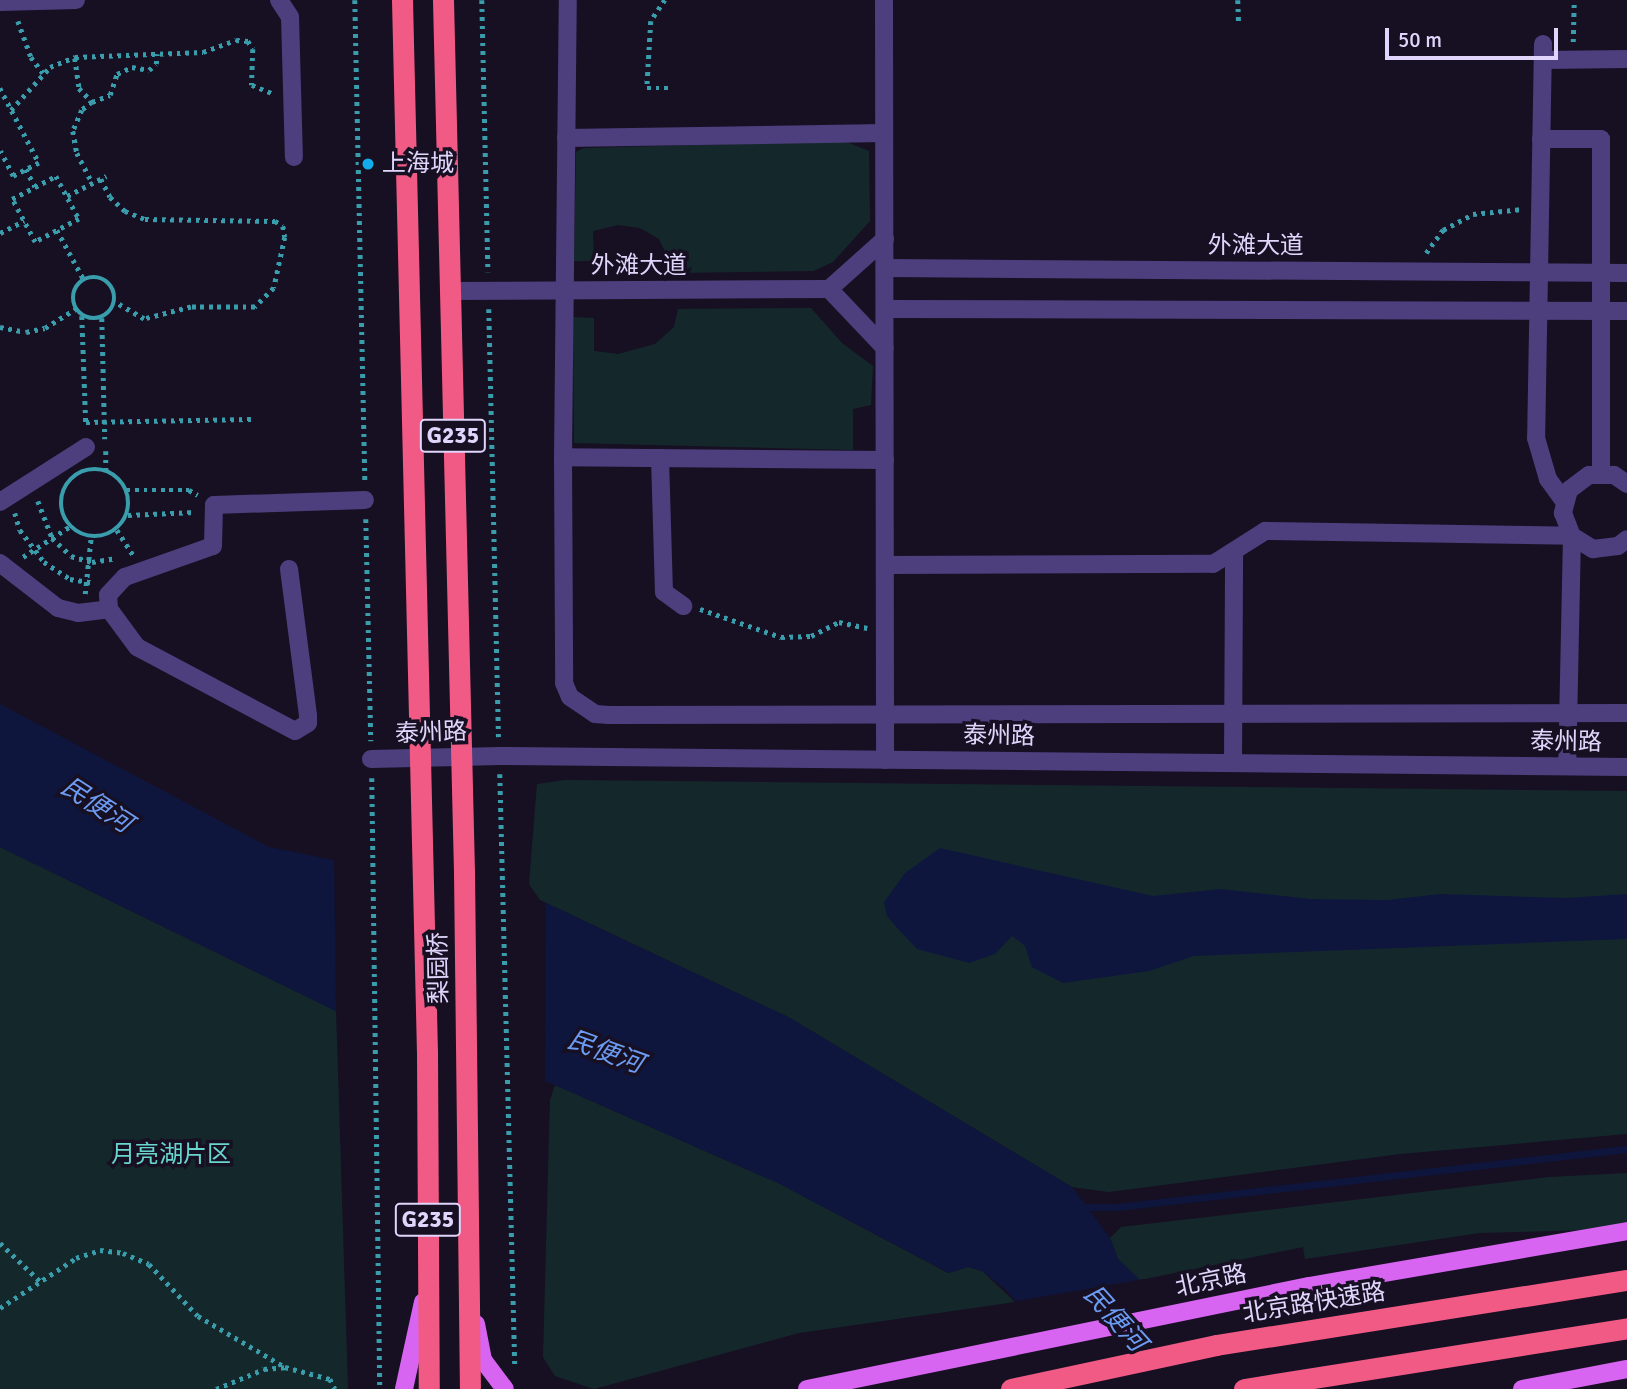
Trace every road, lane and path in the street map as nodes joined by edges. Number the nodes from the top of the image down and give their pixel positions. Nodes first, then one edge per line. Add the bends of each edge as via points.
1 (76, 0) edge
2 (279, 0) edge
3 (355, 0) edge
4 (402, 0) edge
5 (443, 0) edge
6 (482, 0) edge
7 (568, 0) edge
8 (665, 0) edge
9 (884, 0) edge
10 (1238, 0) edge
11 (1574, 0) edge
12 (9, 2) edge
13 (1239, 24) dead end
14 (157, 54) junction
15 (75, 57) junction
16 (1627, 59) edge
17 (1573, 60) junction
18 (43, 73) junction
19 (0, 88) edge
20 (671, 88) dead end
21 (292, 94) junction
22 (92, 102) junction
23 (11, 110) junction
24 (884, 133) junction
25 (566, 138) junction
26 (1541, 139) junction
27 (0, 151) edge
28 (294, 157) dead end
29 (26, 169) junction
30 (92, 183) junction
31 (35, 187) junction
32 (67, 197) junction
33 (1540, 208) junction
34 (24, 221) junction
35 (57, 230) junction
36 (0, 233) edge
37 (885, 239) junction
38 (885, 268) junction
39 (1416, 272) junction
40 (1539, 273) junction
41 (1601, 273) junction
42 (1627, 273) edge
43 (84, 280) junction
44 (829, 289) junction
45 (449, 291) junction
46 (489, 291) junction
47 (565, 291) junction
48 (114, 302) junction
49 (76, 309) junction
50 (885, 309) junction
51 (1538, 311) junction
52 (1601, 311) junction
53 (1627, 311) edge
54 (82, 316) junction
55 (102, 318) junction
56 (1, 329) edge
57 (885, 348) junction
58 (251, 419) dead end
59 (86, 422) junction
60 (105, 422) junction
61 (86, 447) junction
62 (563, 457) junction
63 (660, 458) junction
64 (885, 460) junction
65 (87, 469) junction
66 (106, 471) junction
67 (1601, 473) junction
68 (33, 481) junction
69 (1627, 484) edge
70 (127, 490) junction
71 (5, 498) edge
72 (365, 500) junction
73 (1564, 501) junction
74 (215, 505) junction
75 (128, 515) junction
76 (69, 527) junction
77 (117, 530) junction
78 (1572, 536) junction
79 (91, 537) junction
80 (51, 538) junction
81 (1627, 540) edge
82 (33, 551) junction
83 (1234, 551) junction
84 (131, 552) junction
85 (89, 561) junction
86 (885, 565) junction
87 (3, 566) edge
88 (141, 568) junction
89 (289, 569) dead end
90 (86, 583) junction
91 (120, 583) junction
92 (683, 606) joint
93 (109, 609) junction
94 (83, 612) junction
95 (885, 634) junction
96 (1569, 713) junction
97 (1627, 713) edge
98 (1233, 714) junction
99 (885, 716) junction
100 (460, 756) junction
101 (500, 756) junction
102 (371, 759) junction
103 (420, 759) junction
104 (885, 760) junction
105 (1233, 763) junction
106 (1567, 766) junction
107 (1627, 767) edge
108 (1627, 1231) edge
109 (0, 1243) edge
110 (428, 1279) junction
111 (1627, 1280) edge
112 (41, 1282) junction
113 (469, 1285) junction
114 (0, 1308) edge
115 (1627, 1328) edge
116 (285, 1367) junction
117 (1627, 1368) edge
118 (510, 1382) edge
119 (216, 1389) edge
120 (335, 1389) edge
121 (380, 1389) edge
122 (404, 1389) edge
123 (429, 1389) edge
124 (470, 1389) edge
125 (807, 1389) edge
126 (1011, 1389) edge
127 (1244, 1389) edge
128 (1522, 1389) edge

1 - 12 street
2 - 21 street via 290,17
3 - 72 path
4 - 103 highway, G235
5 - 45 highway, G235
6 - 46 path
7 - 25 street
8 - 20 path via 651,21 647,88
9 - 24 street
10 - 13 path
11 - 17 path
12 - 18 path via 21,37
14 - 15 path
14 - 21 path via 202,52 236,40 248,41 253,49 252,85 258,91
14 - 22 path via 156,64 149,70 131,67 117,74 110,95
15 - 18 path
15 - 22 path via 79,88
16 - 17 street
17 - 26 street via 1543,52
18 - 23 path
19 - 23 path
21 - 28 street
22 - 30 path via 82,110 73,131 77,153
23 - 29 path via 38,163
24 - 25 street
24 - 37 street
25 - 47 street
26 - 33 street
26 - 41 street via 1601,139
27 - 29 path via 13,176
29 - 31 path
30 - 32 path
30 - 48 path via 104,177 110,197 125,211 145,219 275,220 283,226 285,237 274,288 255,307 191,307 144,319
31 - 32 path via 56,176
31 - 34 path via 12,199
32 - 35 path via 79,219
33 - 39 path via 1482,212 1456,222 1432,241
33 - 40 street
34 - 35 path via 35,242
34 - 36 path
35 - 43 path
37 - 38 street
37 - 44 street
38 - 39 street, 外滩大道
38 - 50 street
39 - 40 street, 外滩大道
40 - 41 street, 外滩大道
40 - 51 street
41 - 42 street, 外滩大道
41 - 52 street
43 - 48 path via 94,277 107,283
43 - 49 path via 74,293
44 - 47 street, 外滩大道
44 - 57 street
45 - 46 street, 外滩大道
45 - 100 highway, G235
46 - 47 street, 外滩大道
46 - 101 path
47 - 62 street
48 - 55 path
49 - 54 path
49 - 56 path via 45,328 26,332
50 - 51 street
50 - 57 street
51 - 52 street
51 - 73 street via 1536,438 1548,479
52 - 53 street
52 - 67 street
54 - 55 path
54 - 59 path
55 - 60 path
57 - 64 street
58 - 60 path
59 - 60 path
59 - 61 path
60 - 66 path
61 - 65 path
61 - 68 street
62 - 63 street
62 - 99 street via 564,683 570,697 582,707 609,715
63 - 64 street
63 - 92 street via 663,592
64 - 86 street
65 - 66 path
65 - 76 path via 67,482 62,493 60,505
66 - 70 path
67 - 69 street
67 - 73 street via 1578,481
68 - 71 street
68 - 80 path
70 - 74 path via 189,490
70 - 75 path
71 - 82 path
72 - 74 street
72 - 102 path
73 - 78 street via 1563,513
74 - 75 path via 186,515
74 - 88 street via 213,546 199,554
75 - 77 path
76 - 79 path
76 - 80 path
77 - 79 path
77 - 84 path
78 - 81 street via 1593,549 1605,550
78 - 83 street via 1265,531
78 - 96 street
79 - 85 path
80 - 82 path
80 - 85 path via 71,555
82 - 87 path
82 - 90 path via 55,571
83 - 86 street via 1213,564
83 - 98 street
84 - 85 path
84 - 88 path
85 - 90 path
86 - 95 street
87 - 94 street via 58,608
88 - 91 street
89 - 93 street via 308,716 308,723 295,731 136,647
90 - 91 path
90 - 94 path
91 - 93 street via 108,596
92 - 95 path via 726,614 781,637 811,636 839,622
93 - 94 street
95 - 99 street
96 - 97 street
96 - 98 street
96 - 106 street
98 - 99 street
98 - 105 street
99 - 104 street
100 - 101 street, 泰州路
100 - 103 street, 泰州路
100 - 113 highway, 梨园桥 / G235
101 - 104 street, 泰州路
101 - 118 path
102 - 103 street, 泰州路
102 - 121 path via 379,1036
103 - 110 highway, 梨园桥 / G235
104 - 105 street, 泰州路
105 - 106 street, 泰州路
106 - 107 street, 泰州路
108 - 125 main road, 北京路 via 1309,1286
109 - 112 path
110 - 122 main road
110 - 123 highway, G235
111 - 126 highway, 北京路快速路 via 1216,1345
112 - 114 path
112 - 116 path via 76,1258 100,1251 123,1253 149,1264 198,1316
113 - 118 main road via 483,1360
113 - 124 highway, G235
115 - 127 highway
116 - 119 path via 264,1369
116 - 120 path via 330,1379
117 - 128 main road

